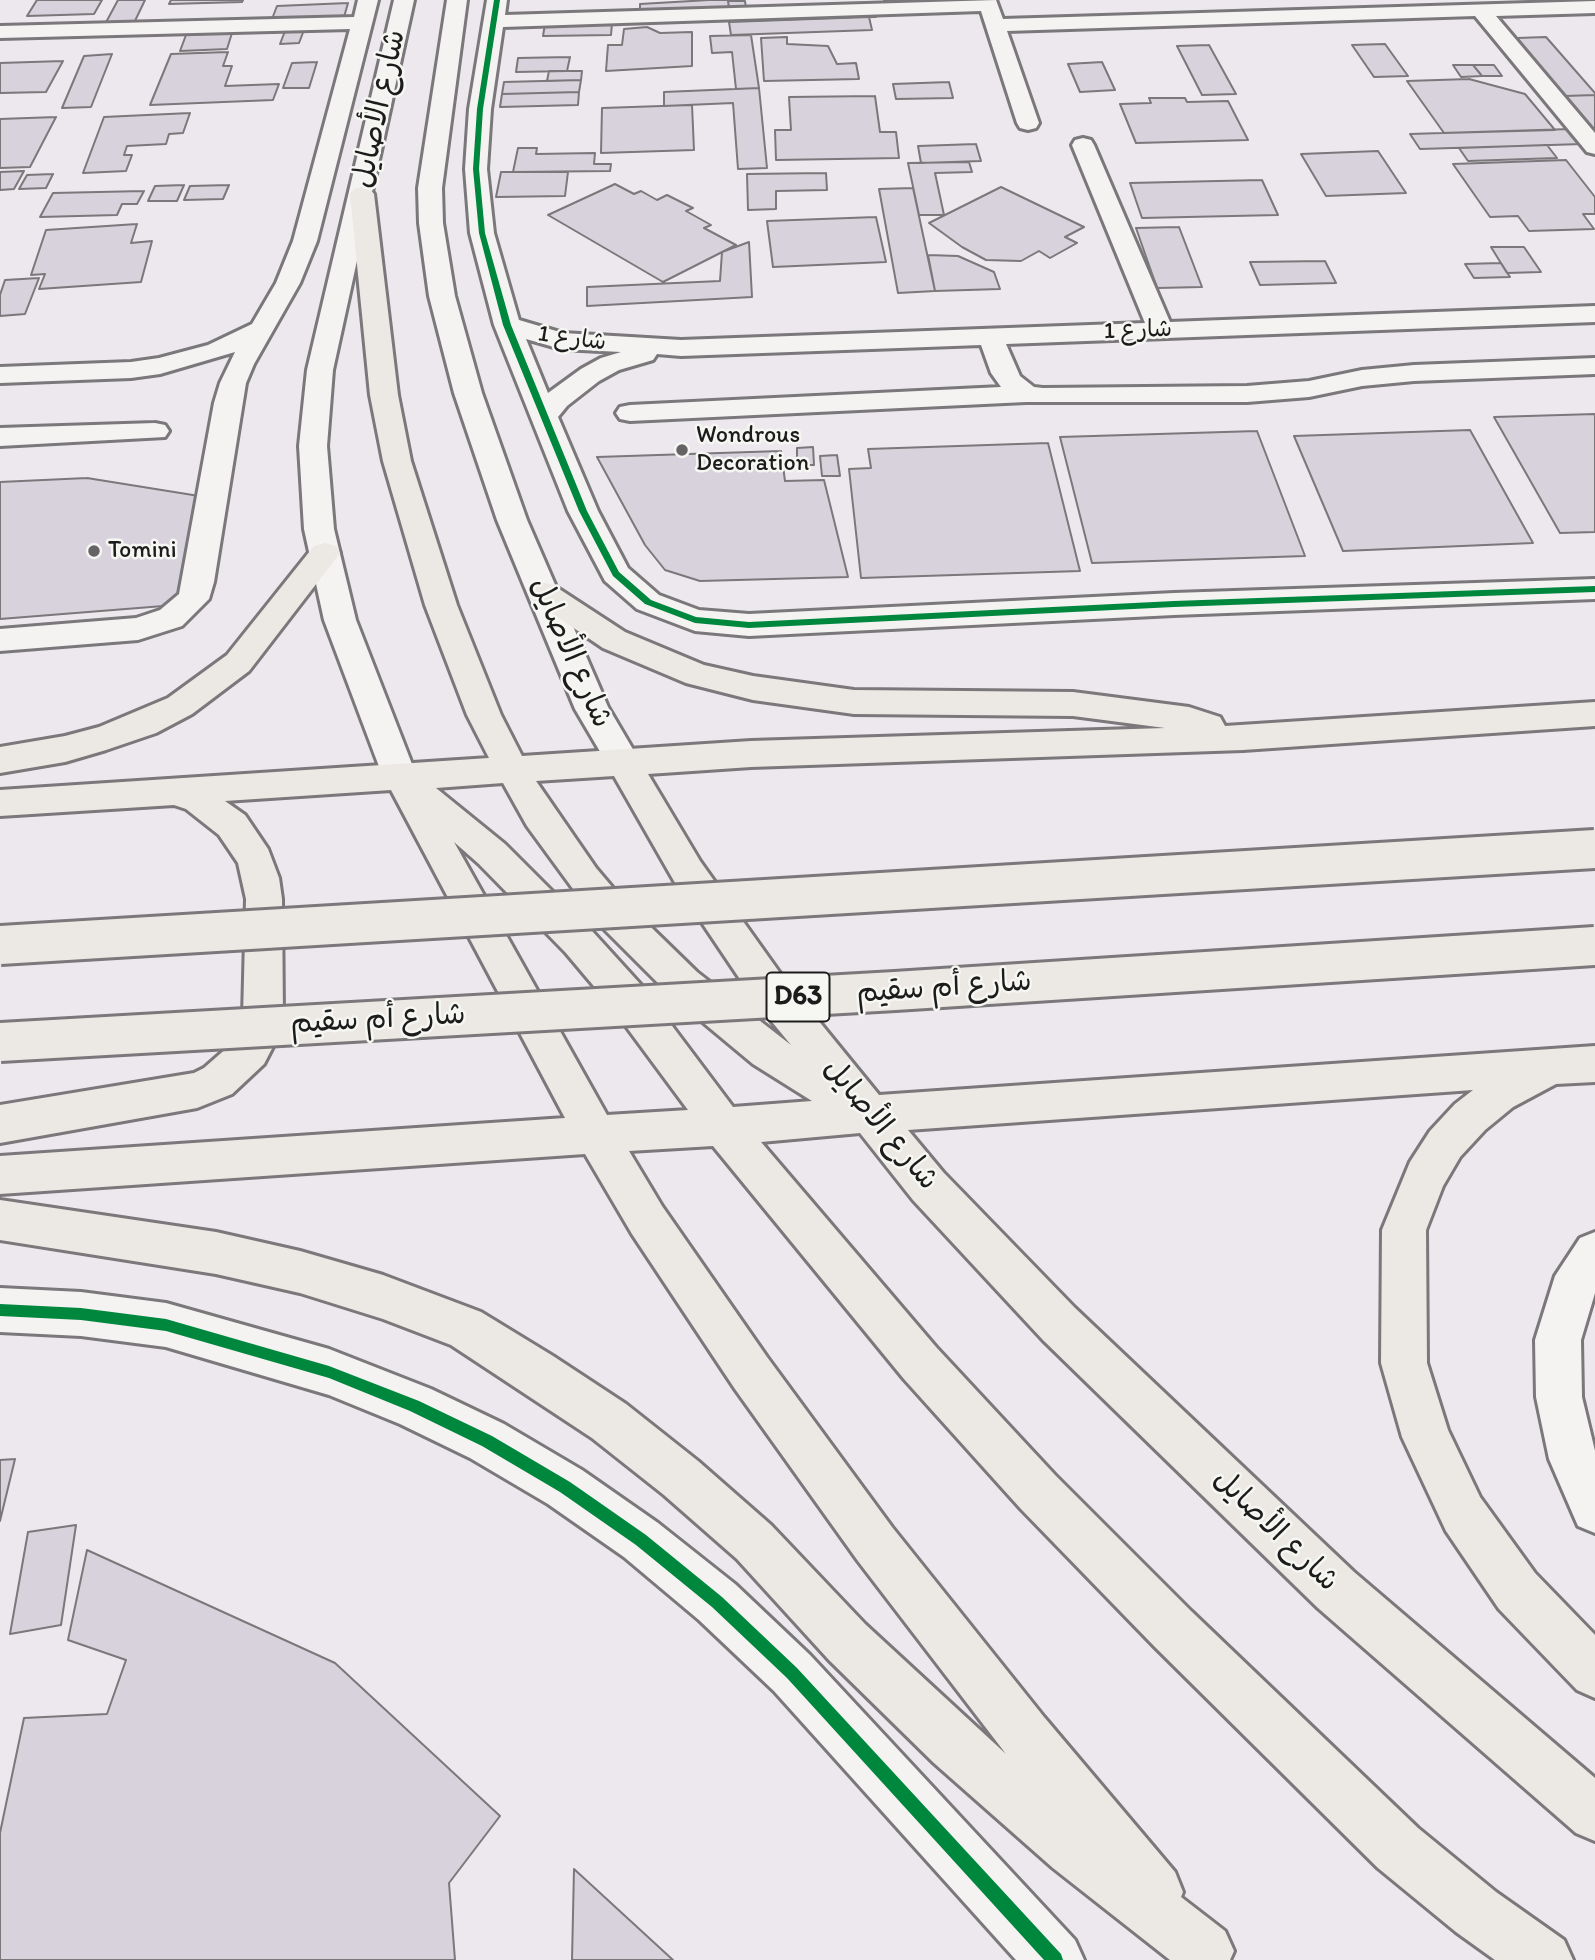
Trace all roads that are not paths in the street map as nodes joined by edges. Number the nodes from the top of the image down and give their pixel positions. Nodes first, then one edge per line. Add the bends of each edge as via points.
1 (368, 0) edge
2 (404, 0) edge
3 (457, 0) edge
4 (1506, 5) edge
5 (1595, 7) edge
6 (990, 10) edge
7 (496, 11) edge
8 (1481, 11) junction
9 (362, 23) junction
10 (0, 32) edge
11 (480, 108) junction
12 (440, 111) junction
13 (1028, 123) dead end
14 (1083, 145) dead end
15 (1595, 147) edge
16 (362, 194) junction
17 (1595, 314) edge
18 (507, 325) junction
19 (264, 327) junction
20 (1161, 330) junction
21 (991, 337) junction
22 (681, 348) junction
23 (1595, 366) edge
24 (131, 370) junction
25 (0, 375) edge
26 (209, 392) junction
27 (1026, 394) junction
28 (630, 413) dead end
29 (546, 414) junction
30 (155, 431) dead end
31 (0, 437) edge
32 (325, 553) junction
33 (1595, 589) edge
34 (542, 592) junction
35 (0, 640) edge
36 (1595, 714) edge
37 (1242, 738) junction
38 (0, 760) edge
39 (624, 763) junction
40 (513, 771) junction
41 (400, 778) junction
42 (178, 792) junction
43 (0, 803) edge
44 (1595, 849) edge
45 (0, 945) edge
46 (1595, 946) edge
47 (0, 1042) edge
48 (1582, 1065) edge
49 (869, 1114) junction
50 (0, 1124) edge
51 (723, 1127) junction
52 (595, 1133) junction
53 (0, 1175) edge
54 (0, 1220) edge
55 (1595, 1253) edge
56 (0, 1310) edge
57 (1595, 1509) edge
58 (1595, 1672) edge
59 (1595, 1814) edge
60 (1209, 1956) edge
61 (1055, 1960) edge
62 (1544, 1960) edge

1 - 9 street
2 - 16 street, شارع الأصايل
3 - 12 street, شارع الأصايل
4 - 5 street
4 - 8 street
6 - 7 street
6 - 8 street
6 - 13 street
7 - 11 street
8 - 15 street
9 - 10 street
9 - 19 street via 305,242
11 - 12 street
11 - 18 street via 476,170 482,233
12 - 34 street, شارع الأصايل via 430,188 442,296 488,454
14 - 20 street
16 - 32 street, شارع الأصايل via 320,370 313,446
16 - 40 main road via 384,395 397,461 441,605 484,715
17 - 20 street, شارع 1
18 - 22 street, شارع 1 via 561,341
18 - 29 street
19 - 24 street via 198,357
19 - 26 street via 241,364
20 - 21 street, شارع 1
21 - 22 street, شارع 1
21 - 27 street via 1004,373
22 - 29 street, شارع 1 via 610,365 572,386
23 - 27 street via 1401,374 1247,394
24 - 25 street
24 - 26 street via 165,375
26 - 35 street via 197,590 184,609 138,629
27 - 28 street
29 - 33 street via 557,452 616,574 648,601 695,620 749,625
30 - 31 street
32 - 38 main road via 238,663 180,706 106,738
32 - 41 street, شارع الأصايل via 340,620
34 - 37 main road via 614,640 657,660 753,688 854,702 1119,709 1189,719
34 - 39 street, شارع الأصايل via 592,709
36 - 37 main road
37 - 39 main road via 793,752
39 - 40 main road
39 - 49 main road, شارع الأصايل via 687,871 753,966
40 - 41 main road
40 - 49 main road via 583,878 683,983 767,1052
41 - 42 main road
41 - 51 main road via 492,854 558,919 628,998
41 - 52 main road, شارع الأصايل
42 - 43 main road
42 - 50 main road via 232,825 255,859 261,878 263,1017 250,1052 218,1081 197,1090
44 - 45 main road, bridge
46 - 47 main road, شارع أم سقيم / D63, bridge
48 - 49 main road
48 - 58 main road via 1533,1077 1499,1094 1445,1144 1425,1176 1404,1230 1404,1363 1426,1437 1463,1514 1517,1591
49 - 51 main road
49 - 59 main road, شارع الأصايل via 929,1186 1059,1324 1336,1590
51 - 52 main road
51 - 62 main road via 920,1363 1038,1492 1398,1848
52 - 53 main road
52 - 60 main road, شارع الأصايل via 647,1220 751,1373 875,1544 1025,1736
54 - 60 main road via 216,1253 300,1272 465,1328 609,1421 681,1478 754,1542 847,1642 953,1744 1073,1848
55 - 57 street via 1572,1291 1558,1340 1559,1397 1573,1459
56 - 61 street via 166,1325 329,1372 487,1441 565,1487 641,1540 793,1673

